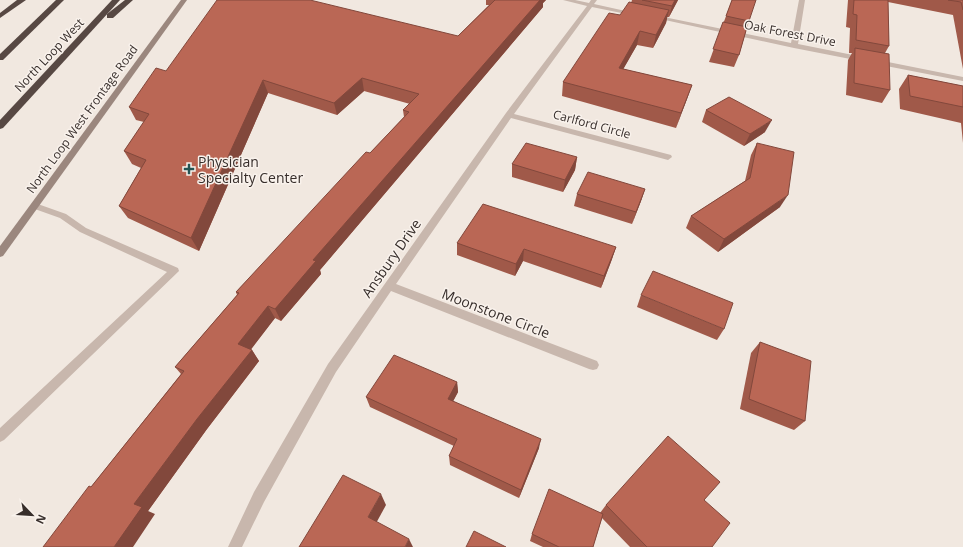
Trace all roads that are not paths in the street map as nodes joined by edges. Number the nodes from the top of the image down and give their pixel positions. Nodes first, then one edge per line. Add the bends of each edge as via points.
1 (9, 0) edge
2 (22, 0) edge
3 (60, 0) edge
4 (116, 0) edge
5 (129, 0) edge
6 (184, 0) edge
7 (566, 0) edge
8 (802, 0) edge
9 (593, 2) edge
10 (0, 8) edge
11 (642, 15) edge
12 (0, 16) edge
13 (650, 17) edge
14 (794, 46) junction
15 (68, 53) junction
16 (0, 58) edge
17 (963, 79) edge
18 (508, 115) junction
19 (0, 126) edge
20 (668, 158) dead end
21 (35, 206) junction
22 (0, 253) edge
23 (388, 286) junction
24 (593, 365) dead end
25 (0, 436) edge
26 (235, 547) edge

1 - 10 highway
2 - 12 highway
3 - 16 highway
4 - 15 highway, North Loop West
5 - 15 highway
6 - 21 main road, North Loop West Frontage Road
7 - 9 street
8 - 14 street
9 - 11 street
9 - 18 street, Ansbury Drive
13 - 14 street, Oak Forest Drive
14 - 17 street, Oak Forest Drive
15 - 19 highway, North Loop West
18 - 20 street, Carlford Circle
18 - 23 street, Ansbury Drive
21 - 22 main road, North Loop West Frontage Road
21 - 25 street via 63,216 83,230 174,271
23 - 24 street, Moonstone Circle
23 - 26 street, Ansbury Drive via 332,368 259,497

